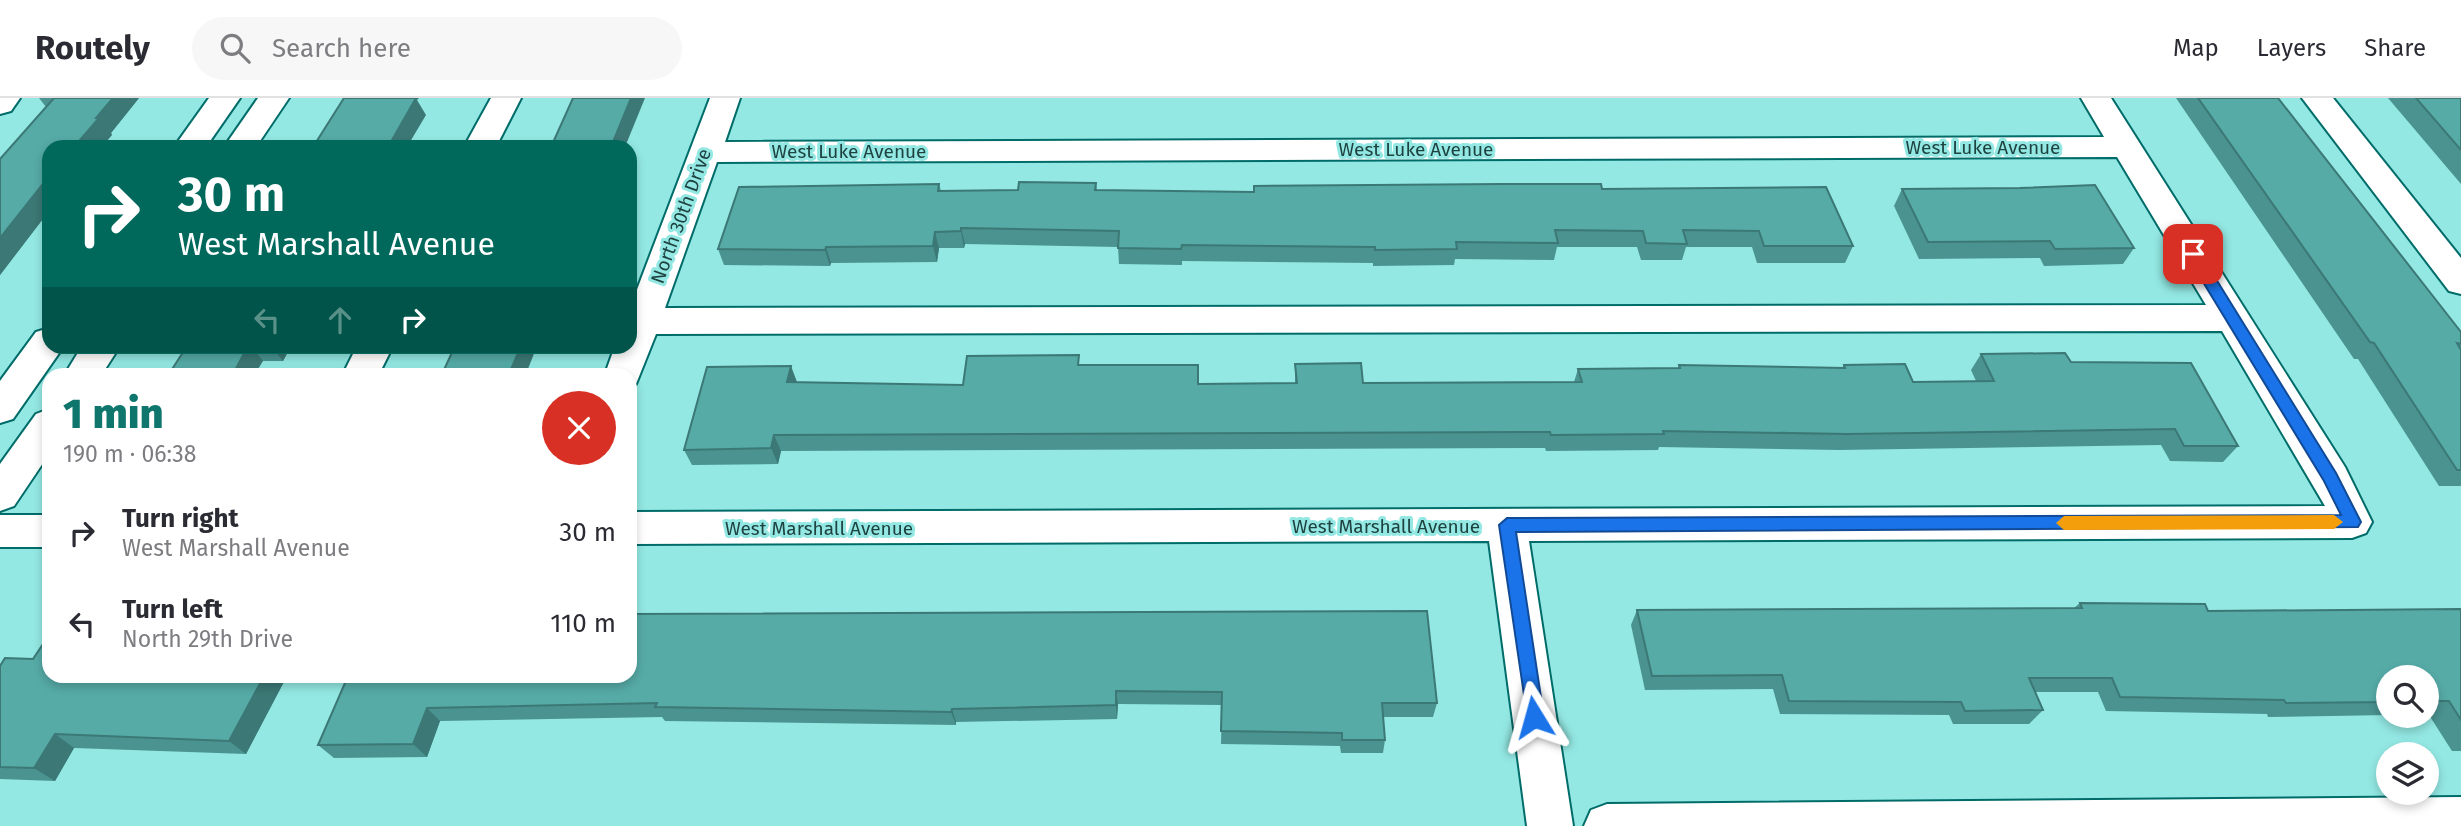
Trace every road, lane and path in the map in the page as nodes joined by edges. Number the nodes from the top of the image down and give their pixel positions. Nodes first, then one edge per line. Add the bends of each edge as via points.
1 (5, 98) edge
2 (225, 98) edge
3 (274, 98) edge
4 (506, 98) edge
5 (725, 98) edge
6 (2096, 98) edge
7 (2317, 98) edge
8 (0, 104) edge
9 (195, 140) edge
10 (245, 140) edge
11 (484, 140) edge
12 (2127, 147) junction
13 (705, 152) junction
14 (2461, 282) edge
15 (2232, 318) junction
16 (642, 321) junction
17 (637, 335) edge
18 (42, 351) edge
19 (0, 409) edge
20 (42, 434) edge
21 (0, 495) edge
22 (1507, 525) junction
23 (637, 528) edge
24 (0, 531) edge
25 (42, 531) edge
26 (2461, 819) edge
27 (1550, 826) edge
28 (1606, 826) edge

1 - 8 street
2 - 9 street
3 - 10 street
4 - 11 street
5 - 13 street, North 30th Drive
6 - 12 street
7 - 14 street
12 - 13 street, West Luke Avenue
12 - 15 street
13 - 16 street, North 30th Drive
15 - 16 street
15 - 22 street, West Marshall Avenue via 2331,478 2352,522
16 - 17 street, North 30th Drive
18 - 19 street
20 - 21 street
22 - 23 street, West Marshall Avenue
22 - 27 street
24 - 25 street
26 - 28 street

